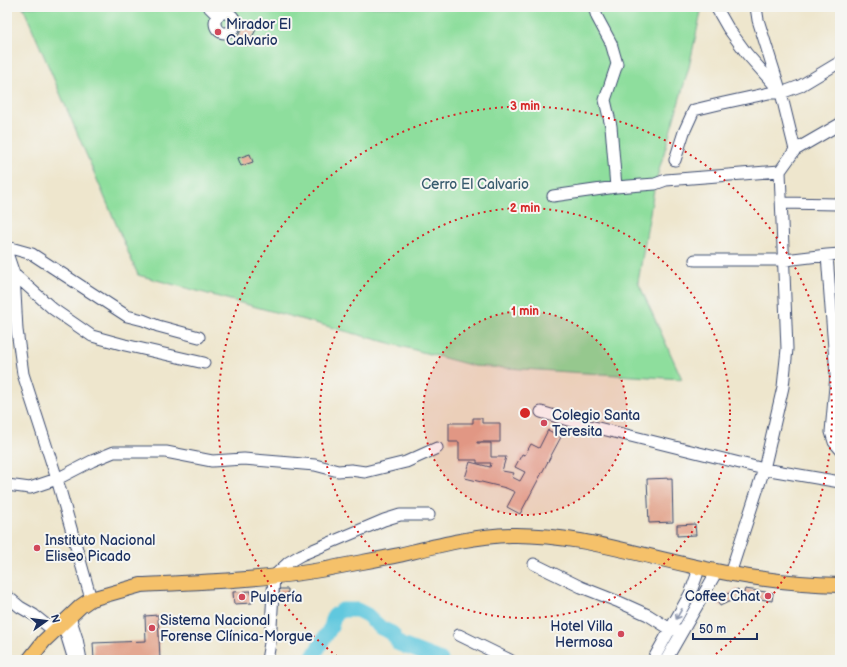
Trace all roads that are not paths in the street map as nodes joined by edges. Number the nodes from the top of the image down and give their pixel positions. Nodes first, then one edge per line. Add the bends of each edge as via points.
1 (208, 7) edge
2 (594, 7) edge
3 (716, 7) edge
4 (756, 7) edge
5 (218, 16) dead end
6 (840, 62) edge
7 (781, 93) junction
8 (840, 124) edge
9 (795, 150) junction
10 (675, 160) dead end
11 (780, 171) junction
12 (616, 187) junction
13 (553, 196) dead end
14 (782, 203) junction
15 (838, 204) dead end
16 (7, 247) edge
17 (7, 253) edge
18 (827, 254) junction
19 (840, 254) edge
20 (695, 260) dead end
21 (784, 260) junction
22 (14, 274) junction
23 (836, 315) edge
24 (199, 337) dead end
25 (204, 364) dead end
26 (838, 375) edge
27 (540, 412) dead end
28 (437, 448) dead end
29 (840, 449) edge
30 (764, 469) junction
31 (57, 479) junction
32 (840, 482) edge
33 (7, 485) edge
34 (429, 515) dead end
35 (534, 564) dead end
36 (692, 566) junction
37 (723, 572) junction
38 (274, 576) junction
39 (840, 585) edge
40 (7, 596) edge
41 (91, 599) junction
42 (62, 624) junction
43 (670, 629) junction
44 (681, 632) junction
45 (459, 635) dead end
46 (29, 660) edge
47 (74, 660) edge
48 (81, 660) edge
49 (267, 660) edge
50 (510, 660) edge
51 (653, 660) edge
52 (666, 660) edge

1 - 5 street
2 - 12 street via 611,43 617,64 605,100 611,126
3 - 7 street via 747,54
4 - 7 street
6 - 7 street via 800,86
7 - 9 street
7 - 10 street via 769,93 694,110
8 - 9 street
9 - 11 street
11 - 12 street via 666,180 654,184
11 - 14 street
12 - 13 street
14 - 15 street
14 - 21 street
16 - 24 street via 32,254 127,316
17 - 22 street
18 - 19 street
18 - 21 street
18 - 23 street
20 - 21 street
21 - 30 street via 787,349 783,387
22 - 25 street via 53,309 92,336
22 - 31 street via 22,374
23 - 26 street
26 - 29 street via 831,432 834,442
27 - 30 street
28 - 31 street via 406,462 365,472 244,459 212,461 166,452 114,452
30 - 32 street
30 - 37 street
31 - 33 street via 30,488
31 - 41 street
34 - 38 street via 400,515 384,520 301,555
35 - 43 street via 648,615
36 - 37 main road
36 - 38 main road via 592,542 510,535 465,539 396,555
36 -> 43 street via 696,570 696,580
37 - 39 main road via 757,579
37 - 44 street
38 - 41 main road via 142,585
38 - 49 street
40 - 42 street via 34,615
41 - 42 main road
42 - 46 main road
42 - 47 street
42 - 48 street via 77,639
43 - 44 street
43 - 51 street
44 - 52 street
45 - 50 street

